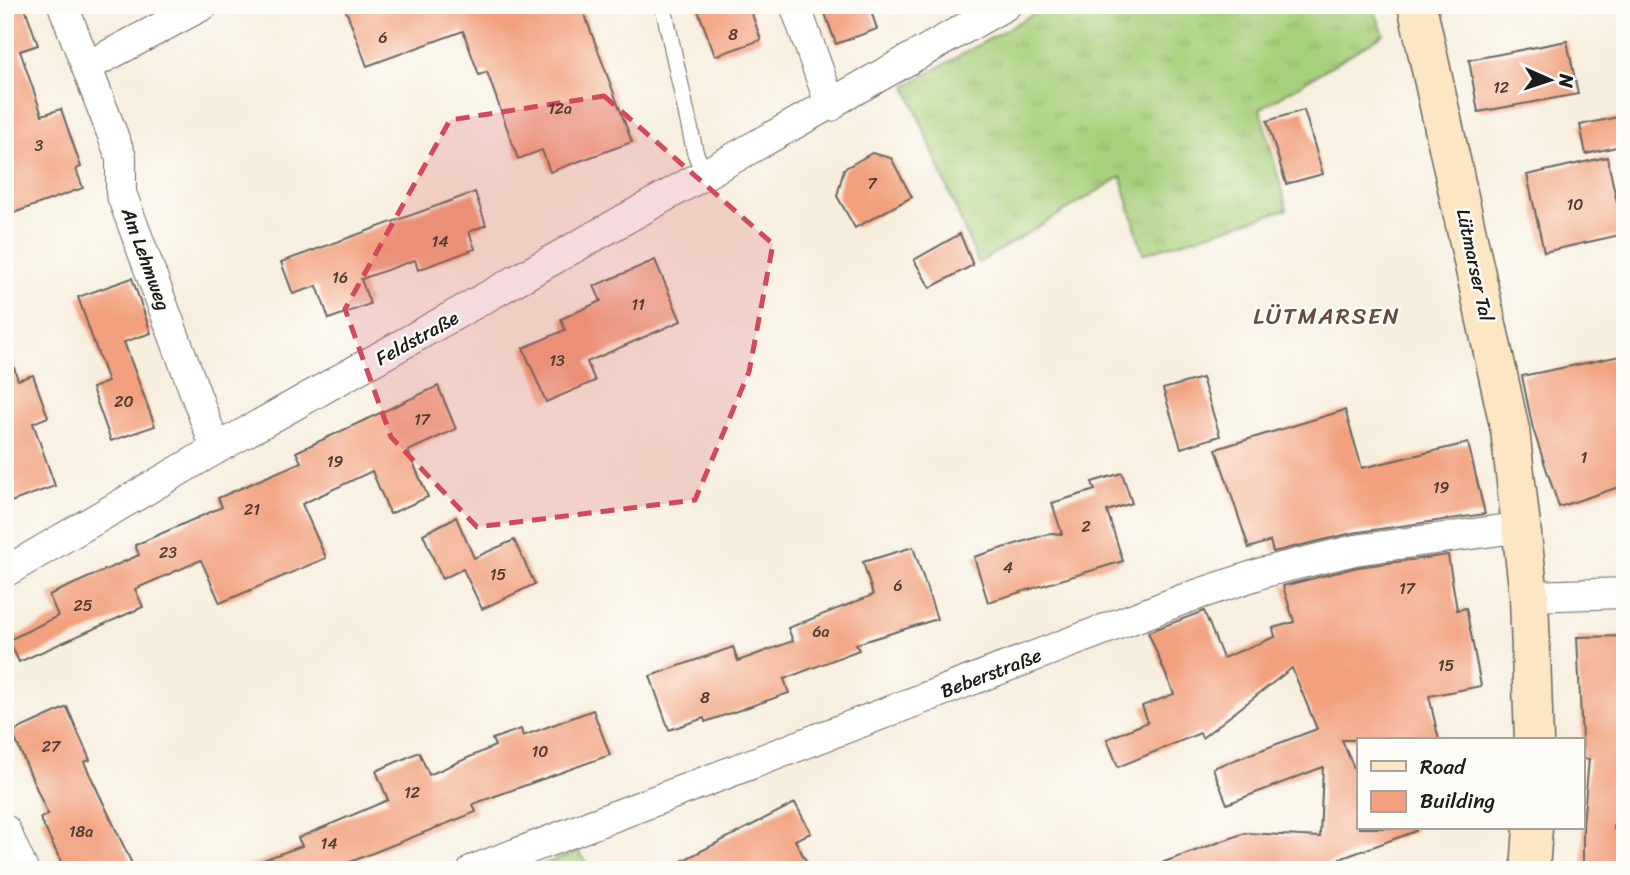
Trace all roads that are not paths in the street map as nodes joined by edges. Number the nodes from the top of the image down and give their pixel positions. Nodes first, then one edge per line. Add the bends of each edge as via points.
1 (63, 5) edge
2 (203, 5) edge
3 (663, 5) edge
4 (795, 5) edge
5 (1006, 5) edge
6 (1416, 7) edge
7 (88, 66) junction
8 (831, 106) junction
9 (705, 176) junction
10 (215, 449) junction
11 (1523, 527) junction
12 (5, 572) edge
13 (1625, 593) edge
14 (1529, 596) junction
15 (1534, 738) edge
16 (5, 830) edge
17 (1533, 830) edge
18 (23, 870) edge
19 (473, 870) edge
20 (1531, 870) edge

1 - 7 street, Am Lehmweg
2 - 7 street
3 - 9 lane via 695,152
4 - 8 street
5 - 8 street, Feldstraße
6 - 11 main road, Lütmarser Tal via 1510,430
7 - 10 street, Am Lehmweg via 121,157 121,193
8 - 9 street, Feldstraße
9 - 10 street, Feldstraße
10 - 12 street, Feldstraße
11 - 14 main road, Lütmarser Tal
11 - 19 street, Beberstraße via 1355,550 1265,572
13 - 14 street
14 - 15 main road
16 - 18 street
17 - 20 main road

